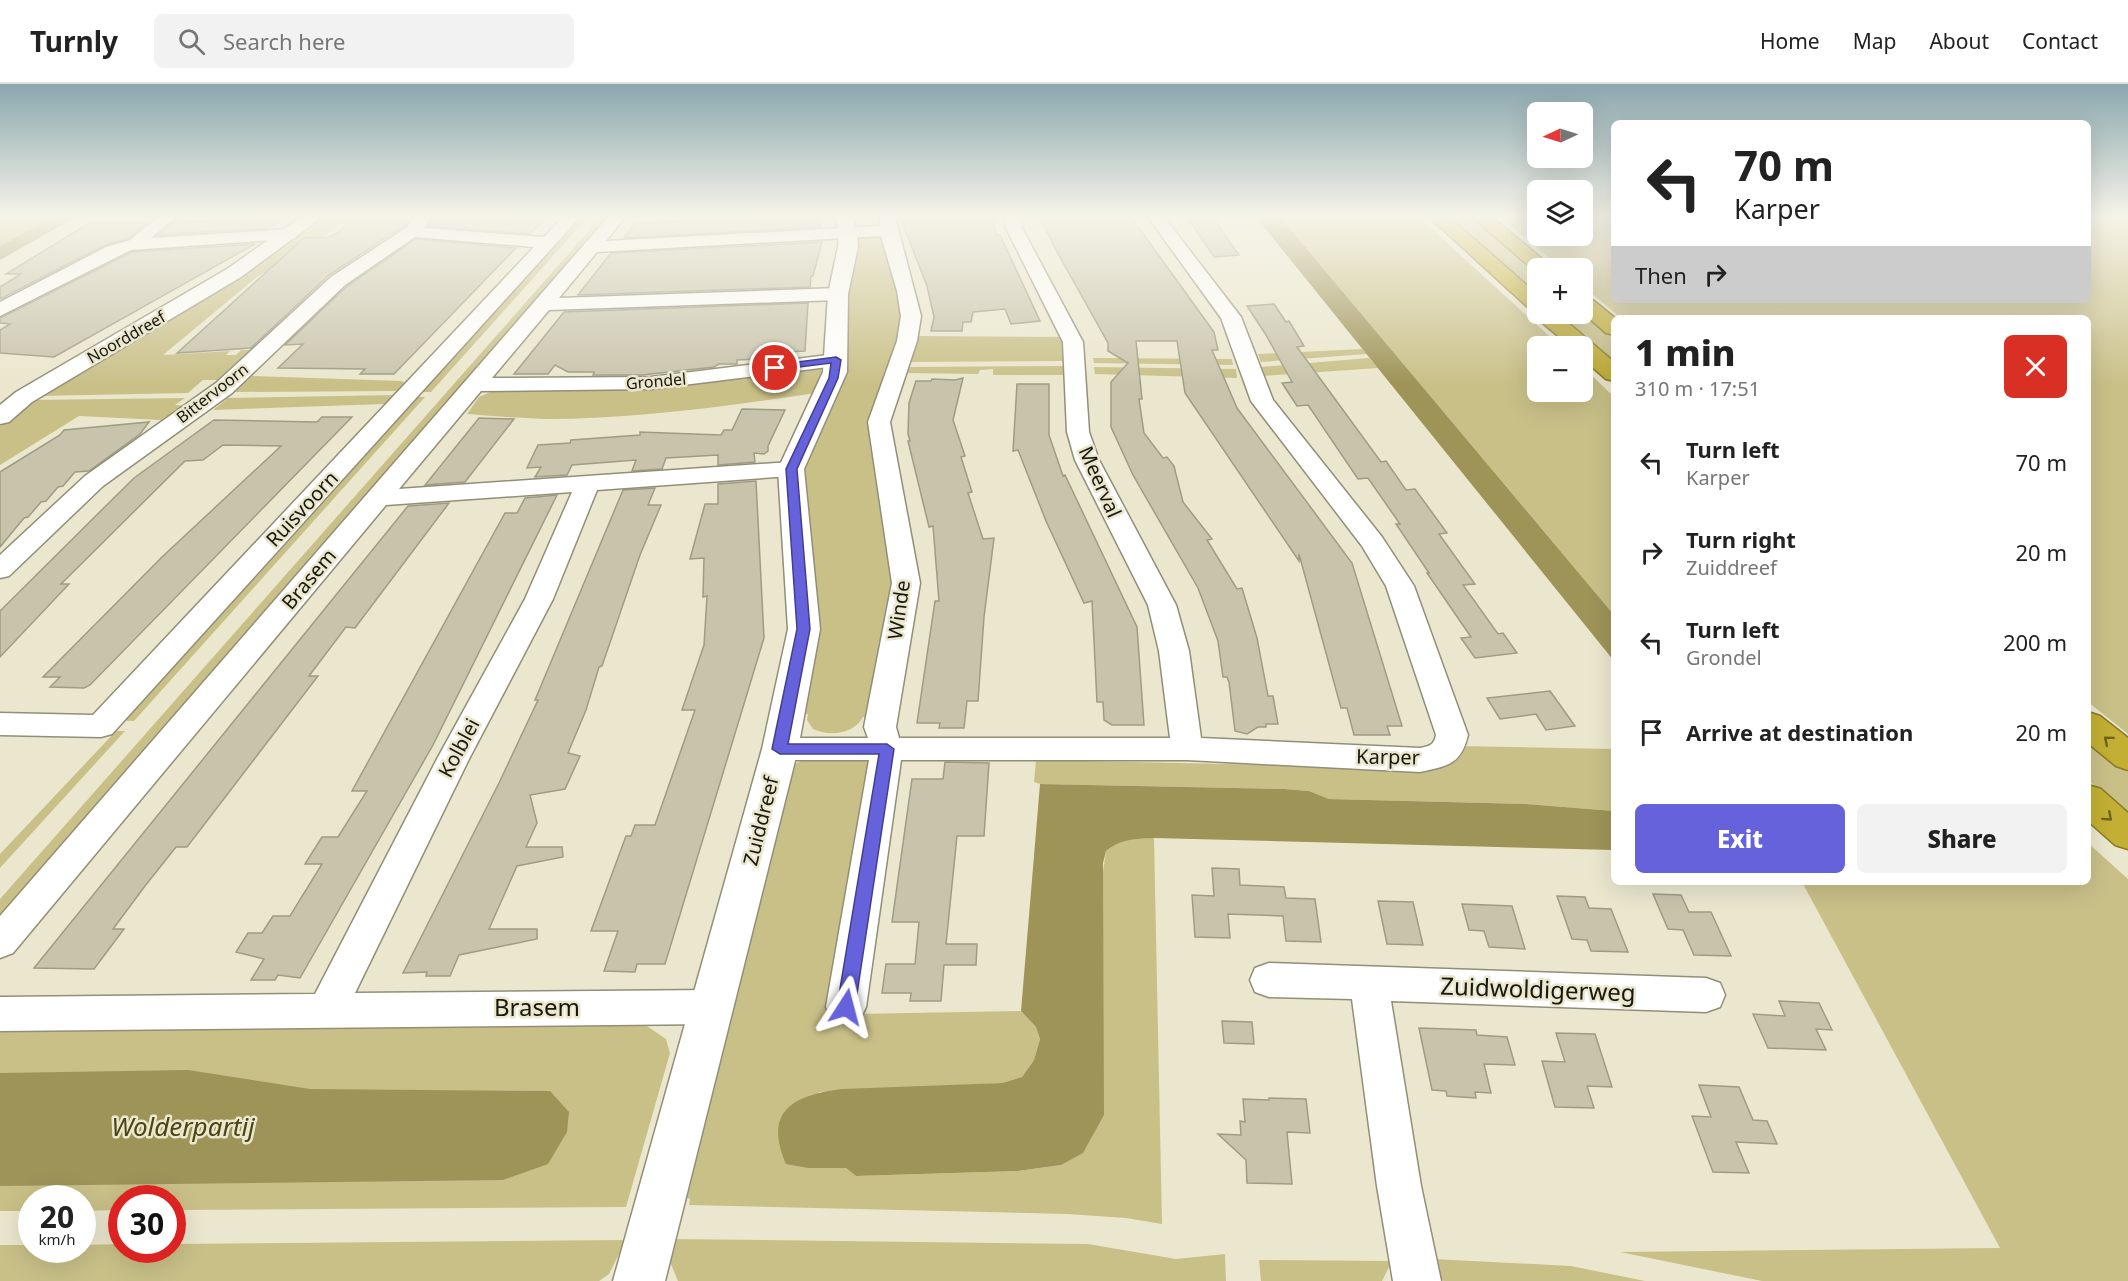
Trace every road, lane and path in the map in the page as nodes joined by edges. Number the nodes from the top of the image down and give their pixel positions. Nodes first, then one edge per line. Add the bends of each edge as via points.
1 (71, 273) edge
2 (234, 273) edge
3 (350, 273) edge
4 (520, 273) edge
5 (569, 273) edge
6 (842, 273) edge
7 (899, 273) edge
8 (1037, 273) edge
9 (1198, 273) edge
10 (1501, 273) edge
11 (838, 294) junction
12 (1527, 296) edge
13 (543, 304) junction
14 (0, 310) edge
15 (1593, 311) edge
16 (1557, 324) edge
17 (1611, 326) edge
18 (836, 360) junction
19 (1611, 371) edge
20 (475, 385) junction
21 (0, 417) edge
22 (791, 469) junction
23 (588, 484) junction
24 (378, 498) junction
25 (0, 570) edge
26 (0, 724) edge
27 (2091, 726) edge
28 (780, 749) junction
29 (887, 749) junction
30 (1187, 750) junction
31 (2128, 757) edge
32 (2091, 803) edge
33 (2128, 835) edge
34 (0, 942) edge
35 (1269, 980) dead end
36 (1369, 985) junction
37 (1706, 995) dead end
38 (713, 1007) junction
39 (846, 1007) dead end
40 (327, 1010) junction
41 (0, 1014) edge
42 (639, 1281) edge
43 (1417, 1281) edge

1 - 14 street
2 - 21 street, Noorddreef via 24,397
3 - 25 street, Bittervoorn via 224,388 94,481
4 - 26 street, Ruisvoorn via 102,726
5 - 13 street, Brasem
6 - 11 street, Zuiddreef
7 - 29 street, Winde via 911,318 879,422 906,583 880,727
8 - 30 street, Meerval via 1073,342 1078,432 1087,460 1162,604 1174,651
9 - 30 street, Karper via 1231,317 1262,401 1373,543 1400,586 1452,735 1449,748 1439,756 1420,760
10 - 12 highway
11 - 13 street
11 - 18 street, Zuiddreef
13 - 20 street, Brasem
15 - 17 highway
16 - 19 highway
18 - 20 street, Grondel via 651,383
18 - 22 street, Zuiddreef via 833,378
20 - 24 street, Brasem
22 - 23 street
22 - 28 street, Zuiddreef via 804,629
23 - 24 street
23 - 40 street, Kolblei via 539,599 453,759
24 - 34 street, Brasem
31 -> 27 highway
28 - 29 street, Karper
28 - 38 street, Zuiddreef
29 - 30 street, Karper
29 - 39 street, Winde
32 -> 33 highway
35 - 36 street, Zuidwoldigerweg
36 - 37 street, Zuidwoldigerweg
36 - 43 street
38 - 40 street, Brasem
38 - 42 street, Zuiddreef
40 - 41 street, Brasem

